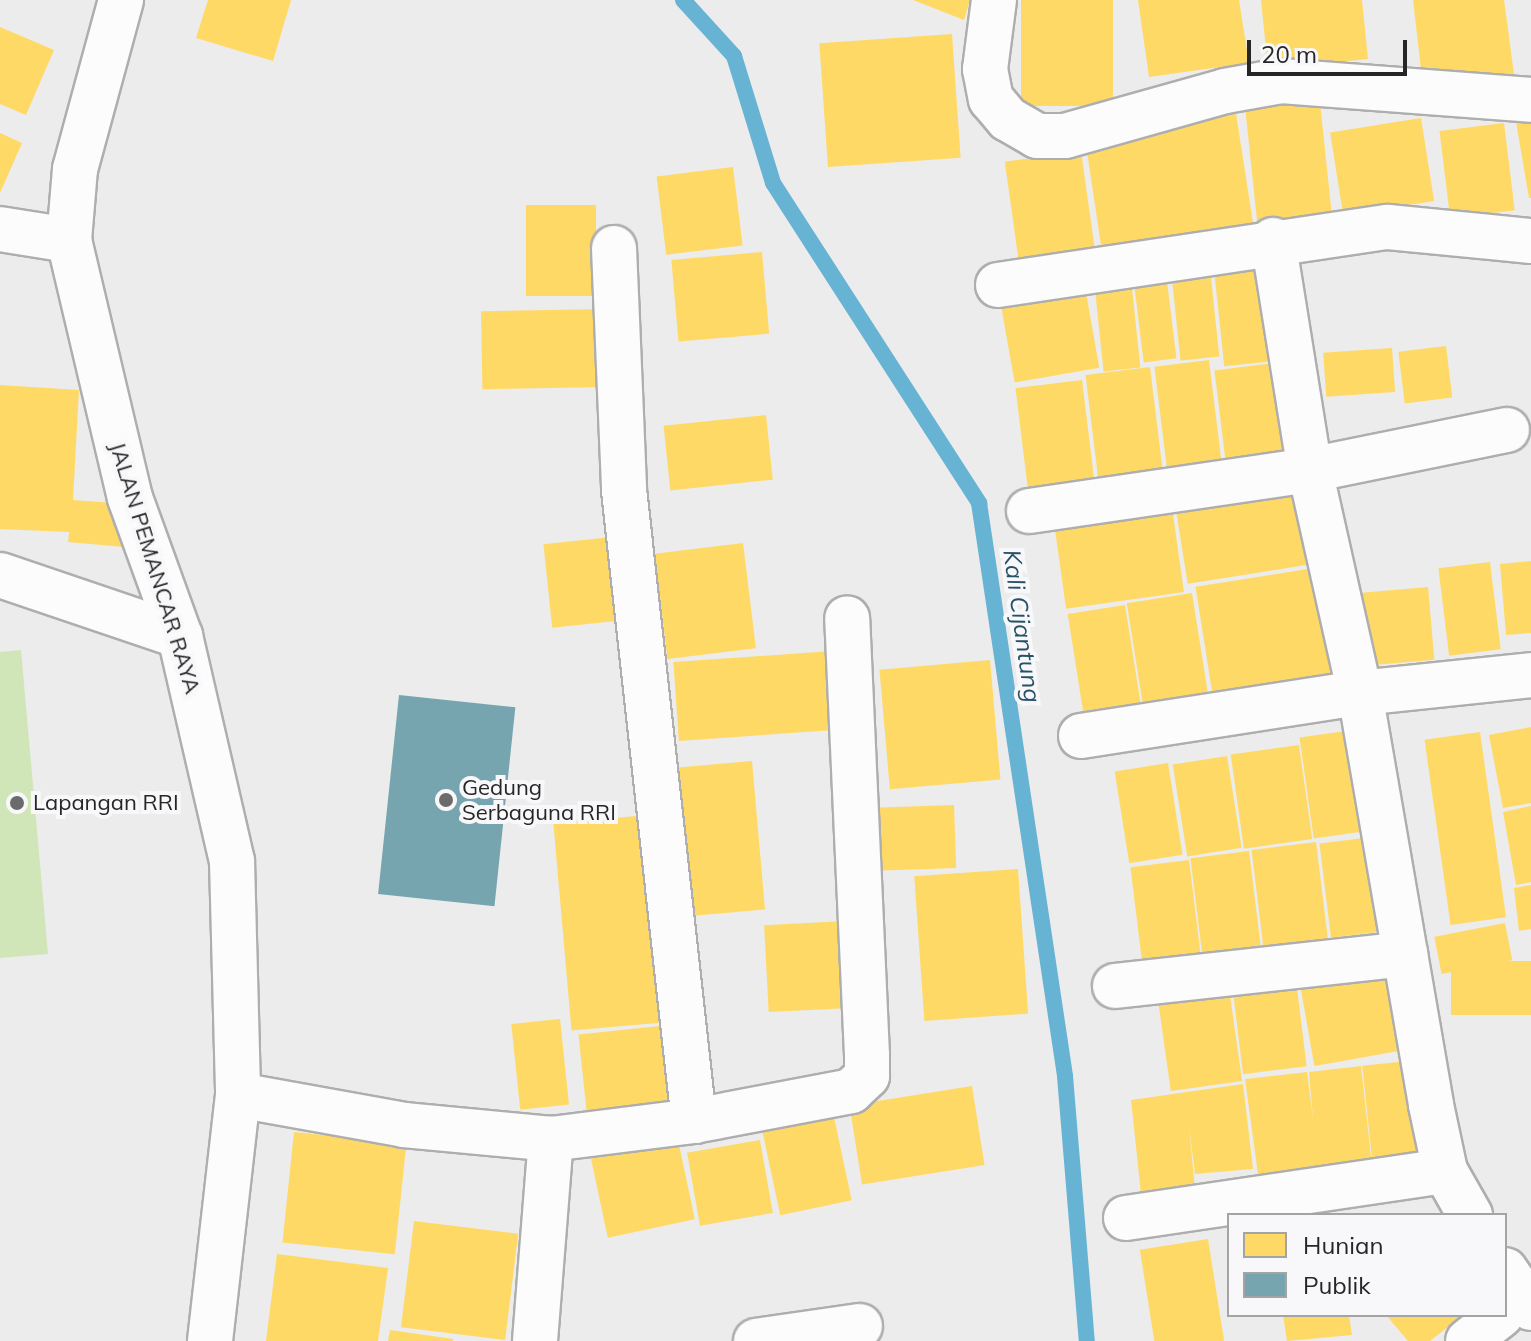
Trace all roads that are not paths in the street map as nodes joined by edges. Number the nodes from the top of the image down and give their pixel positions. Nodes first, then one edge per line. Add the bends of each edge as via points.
1 (121, 0) edge
2 (994, 0) edge
3 (1531, 100) edge
4 (0, 229) edge
5 (69, 240) junction
6 (1273, 240) junction
7 (1531, 241) edge
8 (614, 248) dead end
9 (998, 285) dead end
10 (1507, 430) dead end
11 (1310, 470) junction
12 (1029, 511) dead end
13 (0, 575) edge
14 (847, 618) dead end
15 (180, 636) junction
16 (1531, 675) edge
17 (1360, 693) junction
18 (1081, 736) dead end
19 (1405, 954) junction
20 (1115, 986) dead end
21 (238, 1095) junction
22 (694, 1121) junction
23 (551, 1139) junction
24 (1445, 1171) junction
25 (1469, 1213) edge
26 (1126, 1218) dead end
27 (1495, 1317) edge
28 (860, 1326) dead end
29 (210, 1341) edge
30 (535, 1341) edge
31 (756, 1341) edge
32 (1468, 1341) edge

1 - 5 street, JALAN PEMANCAR RAYA via 75,169
2 - 3 street via 985,69 991,99 1008,119 1037,136 1065,136 1225,91 1281,81
4 - 5 street
5 - 15 street, JALAN PEMANCAR RAYA via 130,498
6 - 7 street via 1388,227
6 - 9 street
6 - 11 street
8 - 22 street via 624,490
10 - 11 street
11 - 12 street
11 - 17 street
13 - 15 street
14 - 22 street via 867,1076 851,1091
15 - 21 street, JALAN PEMANCAR RAYA via 232,861
16 - 17 street
17 - 18 street
17 - 19 street
19 - 20 street
19 - 24 street
21 - 23 street via 404,1125
21 - 29 street, JALAN PEMANCAR RAYA
22 - 23 street
23 - 30 street
24 - 25 street
24 - 26 street
27 - 32 street
28 - 31 street

